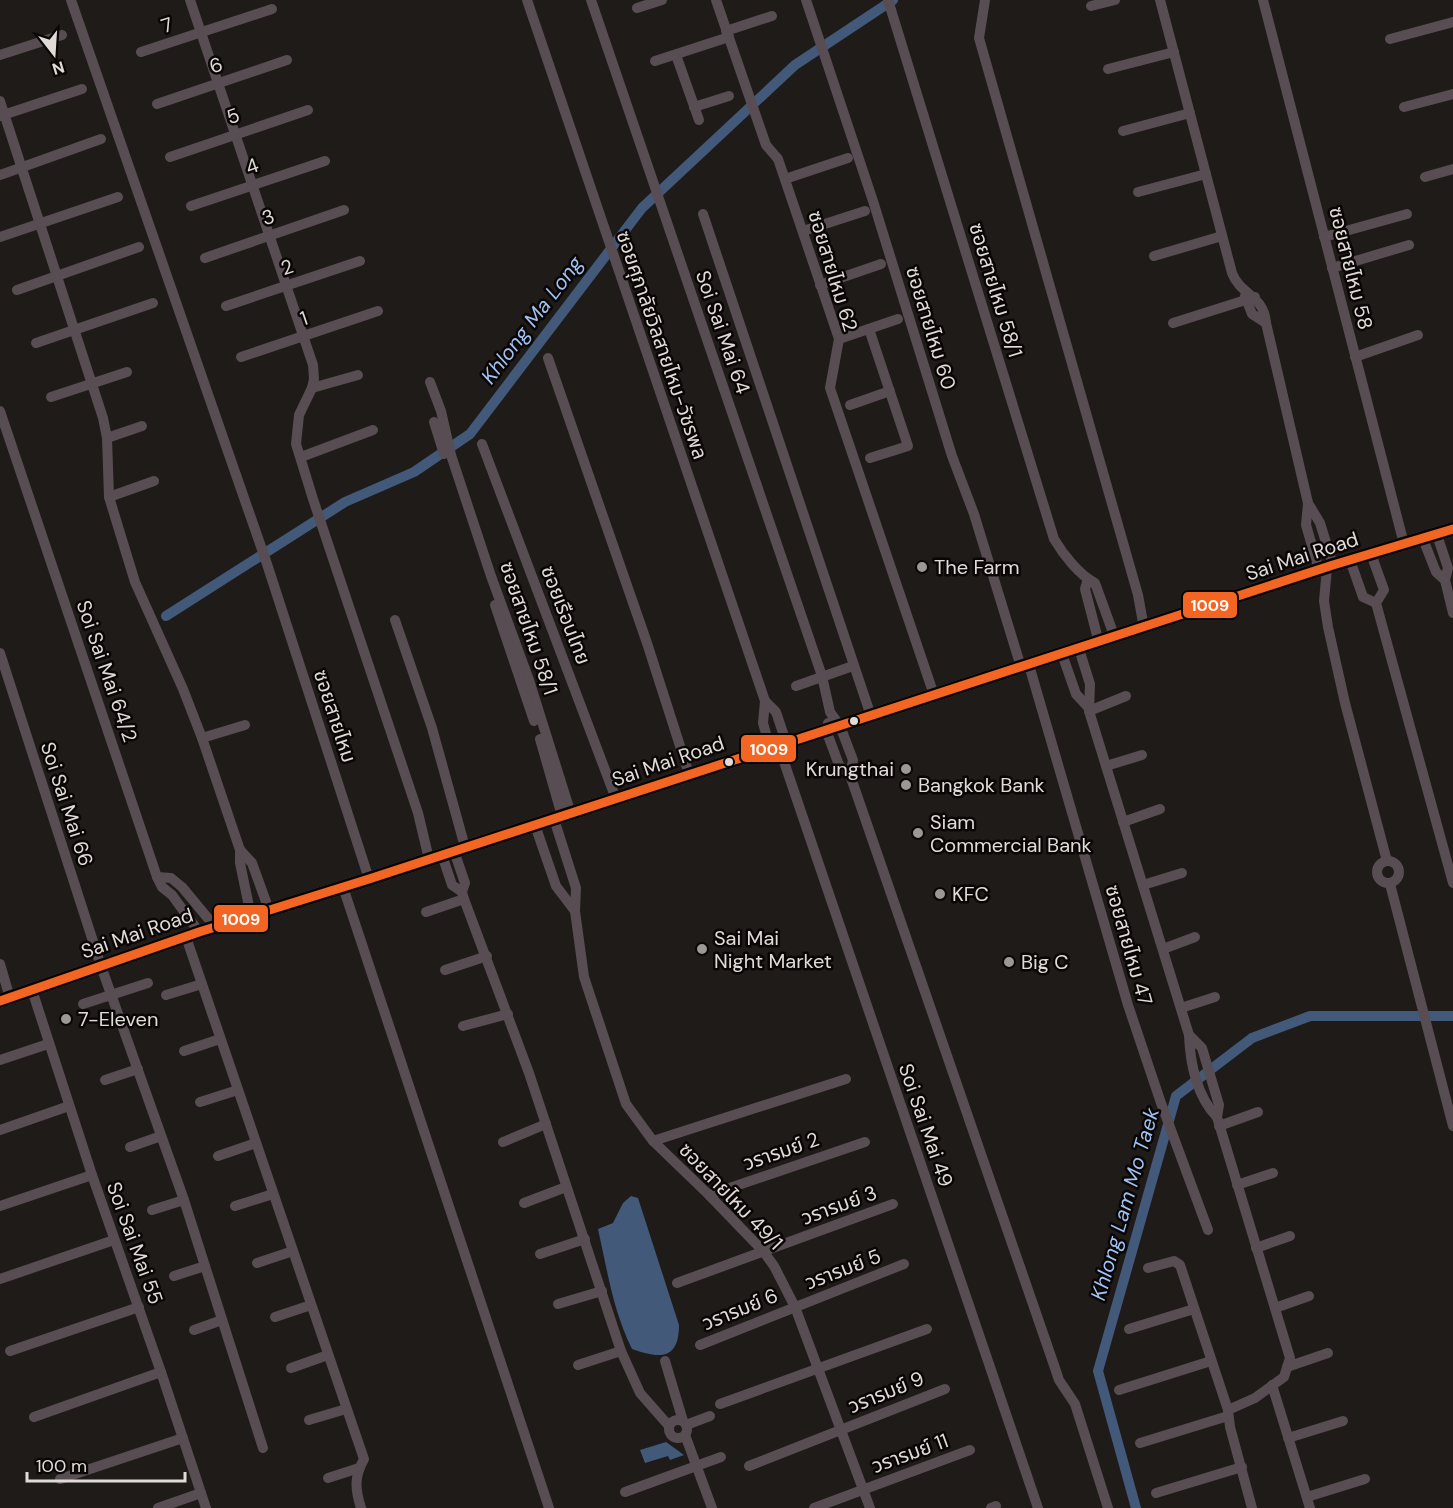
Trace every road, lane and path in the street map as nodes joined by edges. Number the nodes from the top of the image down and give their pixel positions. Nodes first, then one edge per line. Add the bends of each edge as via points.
1 (70, 0) edge
2 (190, 0) edge
3 (527, 0) edge
4 (591, 0) edge
5 (662, 0) edge
6 (716, 0) edge
7 (806, 0) edge
8 (888, 0) edge
9 (985, 0) edge
10 (1114, 0) edge
11 (1160, 0) edge
12 (1263, 0) edge
13 (1092, 6) dead end
14 (637, 8) dead end
15 (272, 9) dead end
16 (772, 16) dead end
17 (1453, 22) edge
18 (201, 32) junction
19 (62, 34) dead end
20 (728, 34) junction
21 (1390, 39) dead end
22 (141, 52) dead end
23 (1174, 52) junction
24 (676, 55) junction
25 (0, 56) edge
26 (286, 60) dead end
27 (655, 61) dead end
28 (1108, 69) dead end
29 (217, 83) junction
30 (82, 89) dead end
31 (1453, 94) edge
32 (729, 96) dead end
33 (0, 101) edge
34 (157, 104) dead end
35 (694, 107) junction
36 (1404, 107) dead end
37 (308, 110) dead end
38 (1190, 113) junction
39 (2, 115) edge
40 (699, 120) dead end
41 (1123, 131) dead end
42 (234, 134) junction
43 (101, 139) dead end
44 (170, 157) dead end
45 (848, 158) dead end
46 (325, 161) dead end
47 (22, 168) junction
48 (1453, 170) edge
49 (1206, 174) junction
50 (0, 175) edge
51 (1425, 177) dead end
52 (785, 179) junction
53 (252, 186) junction
54 (1137, 192) dead end
55 (118, 197) dead end
56 (191, 206) dead end
57 (344, 210) dead end
58 (865, 212) dead end
59 (704, 214) dead end
60 (1407, 214) dead end
61 (41, 224) junction
62 (803, 231) junction
63 (269, 236) junction
64 (1222, 236) junction
65 (0, 237) edge
66 (1324, 237) junction
67 (1409, 245) dead end
68 (140, 247) dead end
69 (1154, 256) dead end
70 (205, 258) dead end
71 (360, 261) dead end
72 (881, 264) dead end
73 (1332, 268) junction
74 (58, 276) junction
75 (820, 285) junction
76 (286, 286) junction
77 (17, 290) dead end
78 (1248, 297) junction
79 (153, 303) dead end
80 (226, 306) dead end
81 (378, 311) dead end
82 (898, 319) dead end
83 (1173, 323) dead end
84 (869, 329) junction
85 (75, 330) junction
86 (1418, 335) dead end
87 (304, 337) junction
88 (839, 339) junction
89 (36, 343) dead end
90 (241, 357) dead end
91 (1355, 357) junction
92 (548, 358) dead end
93 (127, 372) dead end
94 (358, 375) dead end
95 (430, 382) dead end
96 (92, 384) junction
97 (312, 388) junction
98 (890, 391) junction
99 (51, 397) dead end
100 (850, 405) dead end
101 (0, 411) edge
102 (142, 426) dead end
103 (373, 430) dead end
104 (107, 438) junction
105 (482, 444) dead end
106 (301, 457) junction
107 (870, 458) dead end
108 (154, 481) dead end
109 (110, 497) junction
110 (1453, 529) edge
111 (1430, 537) junction
112 (1404, 544) junction
113 (1371, 554) junction
114 (1350, 560) junction
115 (1326, 568) junction
116 (1088, 579) junction
117 (1376, 603) junction
118 (1452, 606) edge
119 (395, 620) dead end
120 (1144, 628) junction
121 (1115, 638) junction
122 (1099, 643) junction
123 (1079, 649) junction
124 (0, 653) edge
125 (1062, 654) junction
126 (1024, 666) junction
127 (849, 667) dead end
128 (822, 676) junction
129 (796, 686) dead end
130 (934, 695) junction
131 (1126, 696) dead end
132 (765, 701) junction
133 (1089, 709) junction
134 (871, 716) junction
135 (244, 725) dead end
136 (833, 728) junction
137 (202, 738) junction
138 (779, 748) junction
139 (1142, 755) dead end
140 (1106, 766) junction
141 (689, 774) junction
142 (616, 799) junction
143 (1160, 809) dead end
144 (563, 816) junction
145 (1123, 822) junction
146 (535, 825) junction
147 (240, 850) junction
148 (448, 853) junction
149 (569, 866) junction
150 (552, 872) junction
151 (1182, 873) dead end
152 (158, 877) junction
153 (369, 879) junction
154 (1453, 883) edge
155 (1143, 885) junction
156 (343, 887) junction
157 (463, 895) junction
158 (270, 910) junction
159 (575, 911) junction
160 (426, 912) dead end
161 (251, 916) junction
162 (216, 928) junction
163 (200, 932) junction
164 (186, 937) junction
165 (1196, 937) dead end
166 (1163, 949) junction
167 (487, 956) junction
168 (0, 964) edge
169 (100, 966) junction
170 (445, 970) dead end
171 (148, 983) dead end
172 (202, 984) junction
173 (32, 990) junction
174 (111, 995) junction
175 (166, 995) dead end
176 (1215, 997) dead end
177 (5, 999) edge
178 (83, 1004) dead end
179 (1181, 1008) junction
180 (508, 1014) junction
181 (463, 1026) dead end
182 (1189, 1035) junction
183 (220, 1039) junction
184 (48, 1044) junction
185 (184, 1051) dead end
186 (0, 1060) edge
187 (138, 1069) junction
188 (846, 1079) dead end
189 (105, 1080) dead end
190 (238, 1090) junction
191 (200, 1102) dead end
192 (69, 1106) junction
193 (1258, 1112) dead end
194 (1218, 1122) junction
195 (546, 1124) junction
196 (1453, 1126) edge
197 (0, 1130) edge
198 (161, 1136) junction
199 (653, 1141) junction
200 (502, 1142) dead end
201 (865, 1142) dead end
202 (256, 1143) junction
203 (130, 1147) dead end
204 (218, 1155) dead end
205 (1273, 1173) dead end
206 (92, 1175) junction
207 (1237, 1185) junction
208 (566, 1187) junction
209 (273, 1194) junction
210 (709, 1195) junction
211 (184, 1200) junction
212 (524, 1203) dead end
213 (893, 1204) dead end
214 (0, 1206) edge
215 (236, 1206) dead end
216 (152, 1210) dead end
217 (1208, 1230) dead end
218 (1290, 1236) dead end
219 (585, 1239) junction
220 (114, 1240) junction
221 (1256, 1248) junction
222 (293, 1251) junction
223 (764, 1251) junction
224 (540, 1254) dead end
225 (257, 1263) dead end
226 (904, 1264) dead end
227 (205, 1266) junction
228 (1148, 1268) dead end
229 (174, 1276) dead end
230 (0, 1279) edge
231 (677, 1283) dead end
232 (602, 1291) junction
233 (1310, 1296) dead end
234 (558, 1304) dead end
235 (311, 1305) junction
236 (139, 1307) junction
237 (795, 1307) junction
238 (1275, 1308) junction
239 (1194, 1309) junction
240 (275, 1317) dead end
241 (222, 1320) junction
242 (927, 1329) dead end
243 (1129, 1329) dead end
244 (194, 1330) dead end
245 (700, 1345) dead end
246 (10, 1351) dead end
247 (621, 1351) junction
248 (1328, 1353) dead end
249 (328, 1356) junction
250 (665, 1361) dead end
251 (1211, 1361) junction
252 (578, 1365) dead end
253 (1287, 1367) junction
254 (291, 1368) dead end
255 (818, 1369) junction
256 (161, 1372) junction
257 (1272, 1385) junction
258 (945, 1389) dead end
259 (1119, 1390) dead end
260 (720, 1404) dead end
261 (346, 1408) junction
262 (1228, 1413) junction
263 (710, 1416) dead end
264 (34, 1417) dead end
265 (309, 1420) dead end
266 (1343, 1421) dead end
267 (669, 1426) junction
268 (685, 1427) junction
269 (841, 1430) junction
270 (183, 1438) junction
271 (1288, 1438) junction
272 (1140, 1443) dead end
273 (263, 1448) dead end
274 (970, 1450) dead end
275 (721, 1456) dead end
276 (697, 1464) junction
277 (749, 1466) dead end
278 (1242, 1467) junction
279 (359, 1468) junction
280 (328, 1478) dead end
281 (60, 1479) dead end
282 (1365, 1479) dead end
283 (863, 1490) junction
284 (624, 1492) dead end
285 (201, 1493) junction
286 (1156, 1493) dead end
287 (1308, 1503) edge
288 (158, 1508) edge
289 (206, 1508) edge
290 (361, 1508) edge
291 (549, 1508) edge
292 (712, 1508) edge
293 (814, 1508) edge
294 (870, 1508) edge
295 (1038, 1508) edge
296 (1108, 1508) edge
297 (1252, 1508) edge

1 - 153 street, ซอยสายไหม via 267,564
2 - 18 street
3 - 132 street, ซอยศุภาลัยวิลสายไหม-วัชรพล
4 - 128 street, Soi Sai Mai 64
5 - 14 street
6 - 20 street, ซอยสายไหม 62
7 - 126 street, ซอยสายไหม 60 via 952,456
8 - 116 street, ซอยสายไหม 58/1 via 1050,528 1058,546
9 - 120 street via 979,38
10 - 13 street
11 - 23 street
12 - 66 street, ซอยสายไหม 58
15 - 18 street, 7
16 - 20 street
17 - 21 street
18 - 22 street, 7
18 - 29 street
19 - 25 street
20 - 24 street
20 - 52 street, ซอยสายไหม 62 via 766,145 778,159
23 - 28 street
23 - 38 street
24 - 27 street
24 - 35 street
26 - 29 street, 6
29 - 34 street, 6
29 - 42 street
30 - 39 street
31 - 36 street
32 - 35 street
33 - 39 street
35 - 40 street
37 - 42 street, 5
38 - 41 street
38 - 49 street
39 - 47 street
42 - 44 street, 5
42 - 53 street
43 - 47 street
45 - 52 street
46 - 53 street, 4
47 - 50 street
47 - 61 street
48 - 51 street
49 - 54 street
49 - 64 street
52 - 62 street, ซอยสายไหม 62
53 - 56 street, 4
53 - 63 street
55 - 61 street
57 - 63 street, 3
58 - 62 street
59 - 134 street, Soi Sai Mai 64
60 - 66 street
61 - 65 street
61 - 74 street
62 - 75 street, ซอยสายไหม 62
63 - 70 street, 3
63 - 76 street
64 - 69 street
64 - 78 street via 1234,277
66 - 73 street, ซอยสายไหม 58
67 - 73 street
68 - 74 street
71 - 76 street, 2
72 - 75 street
73 - 91 street, ซอยสายไหม 58
74 - 77 street
74 - 85 street
75 - 88 street, ซอยสายไหม 62
76 - 80 street, 2
76 - 87 street
78 - 83 street
78 - 115 street via 1263,308 1308,503 1320,523
79 - 85 street
81 - 87 street, 1
82 - 84 street
84 - 88 street
84 - 98 street
85 - 89 street
85 - 96 street
86 - 91 street
87 - 90 street, 1
87 - 97 street via 313,365
88 - 130 street, ซอยสายไหม 62 via 830,388
91 - 112 street, ซอยสายไหม 58
92 - 141 street
93 - 96 street
94 - 97 street
95 - 144 street, ซอยสายไหม 58/1 via 448,456 529,680
96 - 99 street
96 - 104 street
97 - 106 street via 297,432
98 - 100 street
98 - 107 street via 908,446
101 - 152 street, Soi Sai Mai 64/2
102 - 104 street
103 - 106 street
104 - 109 street
105 - 142 street, ซอยเรือนไทย
106 - 148 street via 418,813
108 - 109 street
109 - 137 street via 135,582
110 - 111 main road, Sai Mai Road
111 - 112 main road, Sai Mai Road
111 - 118 street via 1448,568 1445,580
112 - 113 main road, Sai Mai Road
113 - 114 main road, Sai Mai Road
113 - 117 street via 1384,590
114 - 115 main road, Sai Mai Road
114 - 117 street via 1364,597
115 - 120 main road, Sai Mai Road
115 - 196 street via 1324,601 1345,703 1387,861 1397,866 1400,873 1390,884
116 - 121 street, ซอยสายไหม 58/1 via 1095,583
116 - 122 street via 1085,589
117 - 154 street
119 - 148 street via 432,728
120 - 121 main road, Sai Mai Road
121 - 122 main road, Sai Mai Road
122 - 123 main road, Sai Mai Road
123 - 125 main road, Sai Mai Road
123 - 133 street via 1090,684
124 - 169 street, Soi Sai Mai 66
125 - 126 main road, Sai Mai Road
125 - 133 street via 1076,694
126 - 130 main road, Sai Mai Road
126 - 217 street, ซอยสายไหม 47 via 1128,1005
127 - 128 street
128 - 129 street
128 - 136 street, Soi Sai Mai 64
130 - 134 main road, Sai Mai Road
131 - 133 street
132 - 138 street via 776,712
132 - 138 street via 763,723
133 - 140 street
134 - 136 main road, Sai Mai Road
135 - 137 street
136 - 138 main road, Sai Mai Road
136 - 296 street via 853,760 850,775 1059,1380 1076,1404
137 - 147 street
138 - 141 main road, Sai Mai Road
138 - 295 street, Soi Sai Mai 49
139 - 140 street
140 - 145 street
141 - 142 main road, Sai Mai Road
142 - 144 main road, Sai Mai Road
143 - 145 street
144 - 146 main road, Sai Mai Road
144 - 149 street, ซอยสายไหม 49/1
145 - 155 street
146 - 148 main road, Sai Mai Road
146 - 150 street, ซอยสายไหม 49/1
147 - 158 street via 252,863
147 - 161 street
148 - 153 main road, Sai Mai Road
148 - 157 street via 465,883
149 - 150 street
149 - 159 street, ซอยสายไหม 49/1 via 576,888
150 - 159 street, ซอยสายไหม 49/1 via 556,886
151 - 155 street
152 - 162 street via 171,878 182,887
152 - 163 street, Soi Sai Mai 64/2
153 - 156 main road, Sai Mai Road
155 - 166 street
156 - 158 main road, Sai Mai Road
156 - 291 street
157 - 160 street
157 - 167 street
158 - 161 main road, Sai Mai Road
159 - 199 street, ซอยสายไหม 49/1 via 584,977 616,1073 627,1104
161 - 162 main road, Sai Mai Road
162 - 163 main road, Sai Mai Road
163 - 164 main road, Sai Mai Road
164 - 169 main road, Sai Mai Road
164 - 172 street
165 - 166 street
166 - 179 street
167 - 170 street
167 - 180 street
168 - 177 street
169 - 173 main road, Sai Mai Road
169 - 174 street, Soi Sai Mai 66
171 - 174 street
172 - 175 street
172 - 183 street
173 - 177 main road, Sai Mai Road
173 - 184 street, Soi Sai Mai 55
174 - 178 street
174 - 187 street, Soi Sai Mai 66
176 - 179 street
179 - 182 street
180 - 181 street
180 - 195 street
182 - 194 street via 1202,1099
182 - 194 street via 1202,1048 1219,1105
183 - 185 street
183 - 190 street
184 - 186 street
184 - 192 street, Soi Sai Mai 55
187 - 189 street
187 - 198 street, Soi Sai Mai 66
188 - 199 street
190 - 191 street
190 - 202 street
192 - 197 street
192 - 206 street, Soi Sai Mai 55
193 - 194 street
194 - 207 street
195 - 200 street
195 - 208 street
198 - 203 street
198 - 211 street, Soi Sai Mai 66
199 - 210 street, ซอยสายไหม 49/1
201 - 210 street, วรารมย์ 2
202 - 204 street
202 - 209 street
205 - 207 street
206 - 214 street
206 - 220 street, Soi Sai Mai 55
207 - 221 street
208 - 212 street
208 - 219 street
209 - 215 street
209 - 222 street
210 - 223 street, ซอยสายไหม 49/1
211 - 216 street
211 - 227 street, Soi Sai Mai 66
213 - 223 street, วรารมย์ 3
218 - 221 street
219 - 224 street
219 - 232 street
220 - 230 street
220 - 236 street, Soi Sai Mai 55
221 - 238 street
222 - 225 street
222 - 235 street
223 - 231 street, วรารมย์ 3
223 - 237 street, ซอยสายไหม 49/1
226 - 237 street, วรารมย์ 5
227 - 229 street
227 - 241 street, Soi Sai Mai 66
228 - 239 street via 1174,1261 1180,1265
232 - 234 street
232 - 247 street
233 - 238 street
235 - 240 street
235 - 249 street
236 - 246 street
236 - 256 street, Soi Sai Mai 55
237 - 245 street, วรารมย์ 6
237 - 255 street, ซอยสายไหม 49/1
238 - 253 street via 1290,1358
239 - 243 street
239 - 251 street
241 - 244 street
241 - 273 street, Soi Sai Mai 66
242 - 255 street
247 - 252 street
247 - 267 street via 640,1393
248 - 253 street
249 - 254 street
249 - 261 street
250 - 268 street
251 - 259 street
251 - 262 street
253 - 257 street via 1284,1377
255 - 260 street
255 - 269 street, ซอยสายไหม 49/1
256 - 264 street
256 - 270 street, Soi Sai Mai 55
257 - 262 street
257 - 271 street
258 - 269 street, วรารมย์ 9
261 - 265 street
261 - 279 street via 364,1459
262 - 272 street
262 - 278 street
263 - 268 street
266 - 271 street
267 - 268 street via 675,1420
267 - 268 street via 669,1433 675,1438
268 - 276 street
269 - 277 street, วรารมย์ 9
269 - 283 street, ซอยสายไหม 49/1
270 - 281 street
270 - 285 street, Soi Sai Mai 55
271 - 287 street
274 - 283 street, วรารมย์ 11
275 - 276 street
276 - 284 street
276 - 292 street
278 - 286 street
278 - 297 street
279 - 280 street
279 - 290 street via 355,1487
282 - 287 street
283 - 293 street, วรารมย์ 11
283 - 294 street, ซอยสายไหม 49/1
285 - 288 street
285 - 289 street, Soi Sai Mai 55

